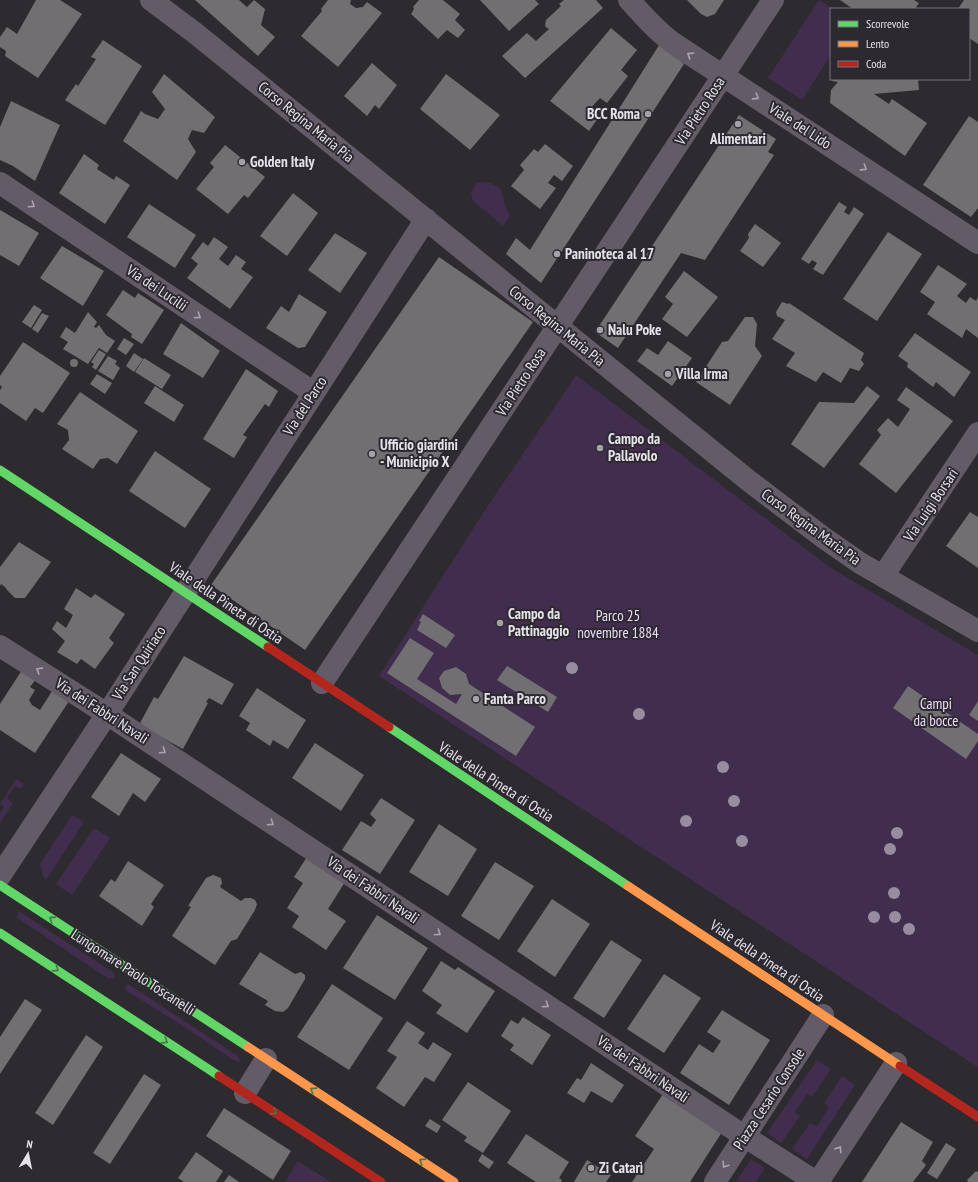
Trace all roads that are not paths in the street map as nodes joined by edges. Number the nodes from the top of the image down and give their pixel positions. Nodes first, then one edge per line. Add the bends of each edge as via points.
1 (151, 0) edge
2 (629, 0) edge
3 (773, 0) edge
4 (723, 76) junction
5 (0, 183) edge
6 (426, 219) junction
7 (978, 243) edge
8 (558, 326) junction
9 (314, 393) junction
10 (978, 434) edge
11 (0, 470) edge
12 (883, 576) junction
13 (184, 592) junction
14 (978, 631) edge
15 (0, 646) edge
16 (322, 684) junction
17 (107, 714) junction
18 (0, 876) edge
19 (0, 884) edge
20 (0, 933) edge
21 (823, 1016) junction
22 (266, 1059) junction
23 (896, 1063) junction
24 (245, 1093) junction
25 (978, 1117) edge
26 (744, 1136) junction
27 (381, 1182) edge
28 (454, 1182) edge
29 (715, 1182) edge
30 (817, 1182) edge

1 - 6 street, Corso Regina Maria Pia via 195,32
4 -> 2 street, Viale del Lido via 664,36
3 - 4 street, Via Pietro Rosa
4 -> 7 street, Viale del Lido
4 - 8 street, Via Pietro Rosa
5 -> 9 street, Via dei Lucilii
6 - 8 street, Corso Regina Maria Pia
6 - 9 street, Via del Parco
8 - 12 street, Corso Regina Maria Pia via 749,481 824,538
8 - 16 street, Via Pietro Rosa
9 - 13 street, Via del Parco
10 - 12 street, Via Luigi Borsari
11 - 13 street, Viale della Pineta di Ostia
12 - 14 street, Corso Regina Maria Pia
13 - 16 street, Viale della Pineta di Ostia
13 - 17 street, Via San Quiriaco
17 -> 15 street, Via dei Fabbri Navali
16 - 21 street, Viale della Pineta di Ostia
17 - 18 street, Via San Quiriaco
17 -> 26 street, Via dei Fabbri Navali
22 -> 19 street, Lungomare Paolo Toscanelli
20 -> 24 street
21 - 23 street, Viale della Pineta di Ostia
21 - 26 street, Piazza Cesario Console
22 - 24 street
28 -> 22 street, Lungomare Paolo Toscanelli
23 - 25 street, Viale della Pineta di Ostia
30 -> 23 street
24 -> 27 street
26 -> 29 street, Piazza Cesario Console
26 - 30 street, Via dei Fabbri Navali

